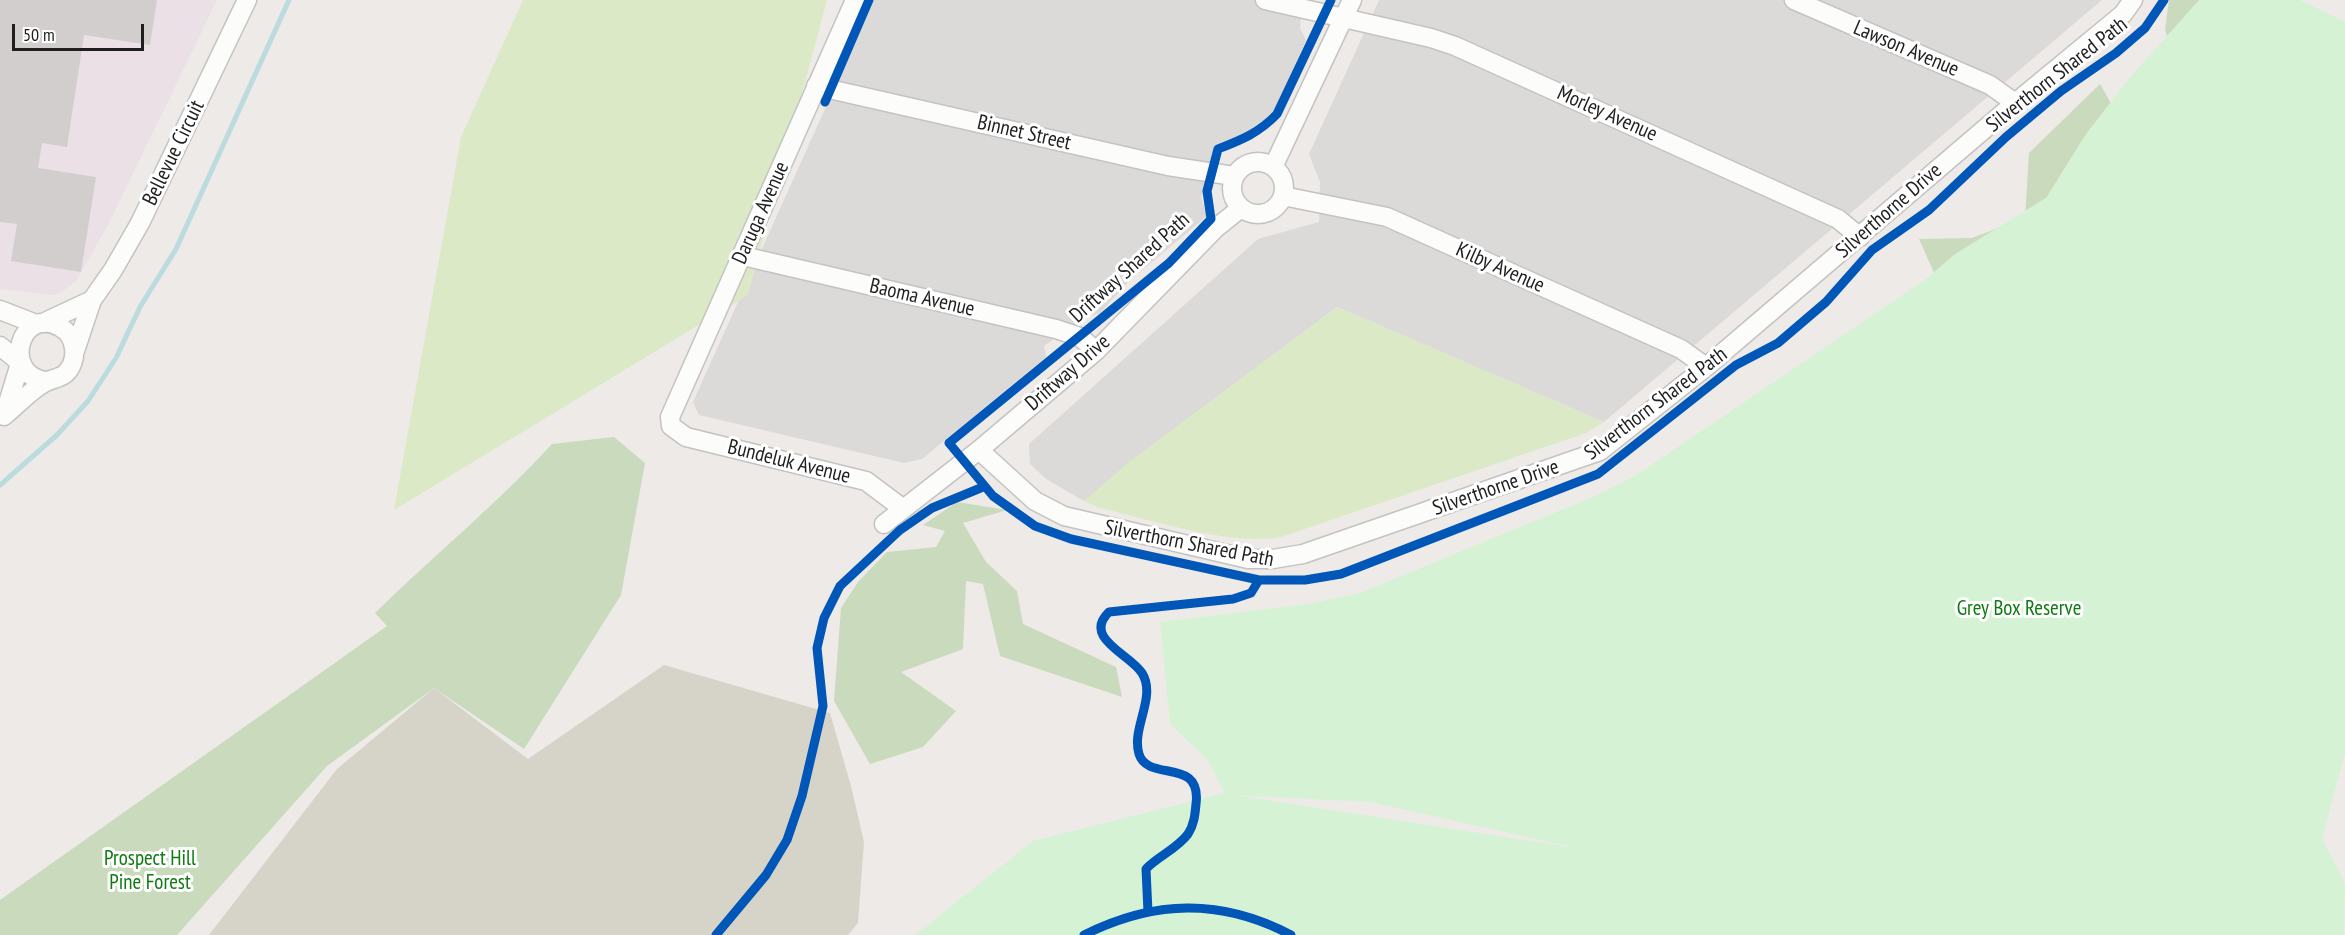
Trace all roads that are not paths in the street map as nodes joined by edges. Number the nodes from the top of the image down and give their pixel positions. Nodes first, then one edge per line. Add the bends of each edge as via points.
1 (247, 0) edge
2 (855, 0) edge
3 (1265, 0) edge
4 (1352, 0) edge
5 (1794, 0) edge
6 (2133, 0) edge
7 (1344, 18) junction
8 (816, 86) junction
9 (2015, 103) junction
10 (1274, 165) junction
11 (1234, 176) junction
12 (1283, 196) junction
13 (1241, 208) junction
14 (1860, 237) junction
15 (743, 256) junction
16 (92, 300) junction
17 (0, 310) edge
18 (40, 324) junction
19 (0, 346) edge
20 (75, 351) junction
21 (1096, 351) junction
22 (18, 363) junction
23 (1706, 368) junction
24 (45, 381) junction
25 (2, 419) edge
26 (671, 426) joint
27 (979, 450) junction
28 (902, 508) junction
29 (884, 524) dead end

1 - 16 street, Bellevue Circuit via 140,223
2 - 8 street, Daruga Avenue
3 - 7 street, Morley Avenue
4 - 7 street
5 - 9 street, Lawson Avenue via 1990,85
6 - 9 street, Silverthorne Drive via 2123,14
7 - 10 street
7 - 14 street, Morley Avenue via 1455,46 1839,219
8 - 11 street, Binnet Street via 1168,166
8 - 15 street, Daruga Avenue
9 - 14 street, Silverthorne Drive
10 - 11 street via 1254,161
10 - 12 street via 1284,185
11 - 13 street via 1233,199
12 - 13 street via 1278,205 1264,213 1248,213
12 - 23 street, Kilby Avenue via 1387,218 1680,349
13 - 21 street, Driftway Drive via 1216,228
14 - 23 street, Silverthorne Drive
15 - 21 street, Baoma Avenue via 1056,329 1080,337
15 - 26 street, Daruga Avenue via 673,404
16 - 18 street, Bellevue Circuit
16 - 20 street, Bellevue Circuit
17 - 18 street
18 - 20 street via 60,326 68,333
18 - 22 street via 28,328 18,343
19 - 22 street
20 - 24 street via 74,360 63,375
21 - 27 street, Driftway Drive
22 - 24 street via 28,375
22 - 25 street
23 - 27 street, Silverthorne Drive via 1600,451 1303,554 1273,559 1221,554 1064,516 1035,501
24 - 25 street
26 - 28 street, Bundeluk Avenue via 686,437 866,481
27 - 28 street, Driftway Drive
28 - 29 street, Driftway Drive

